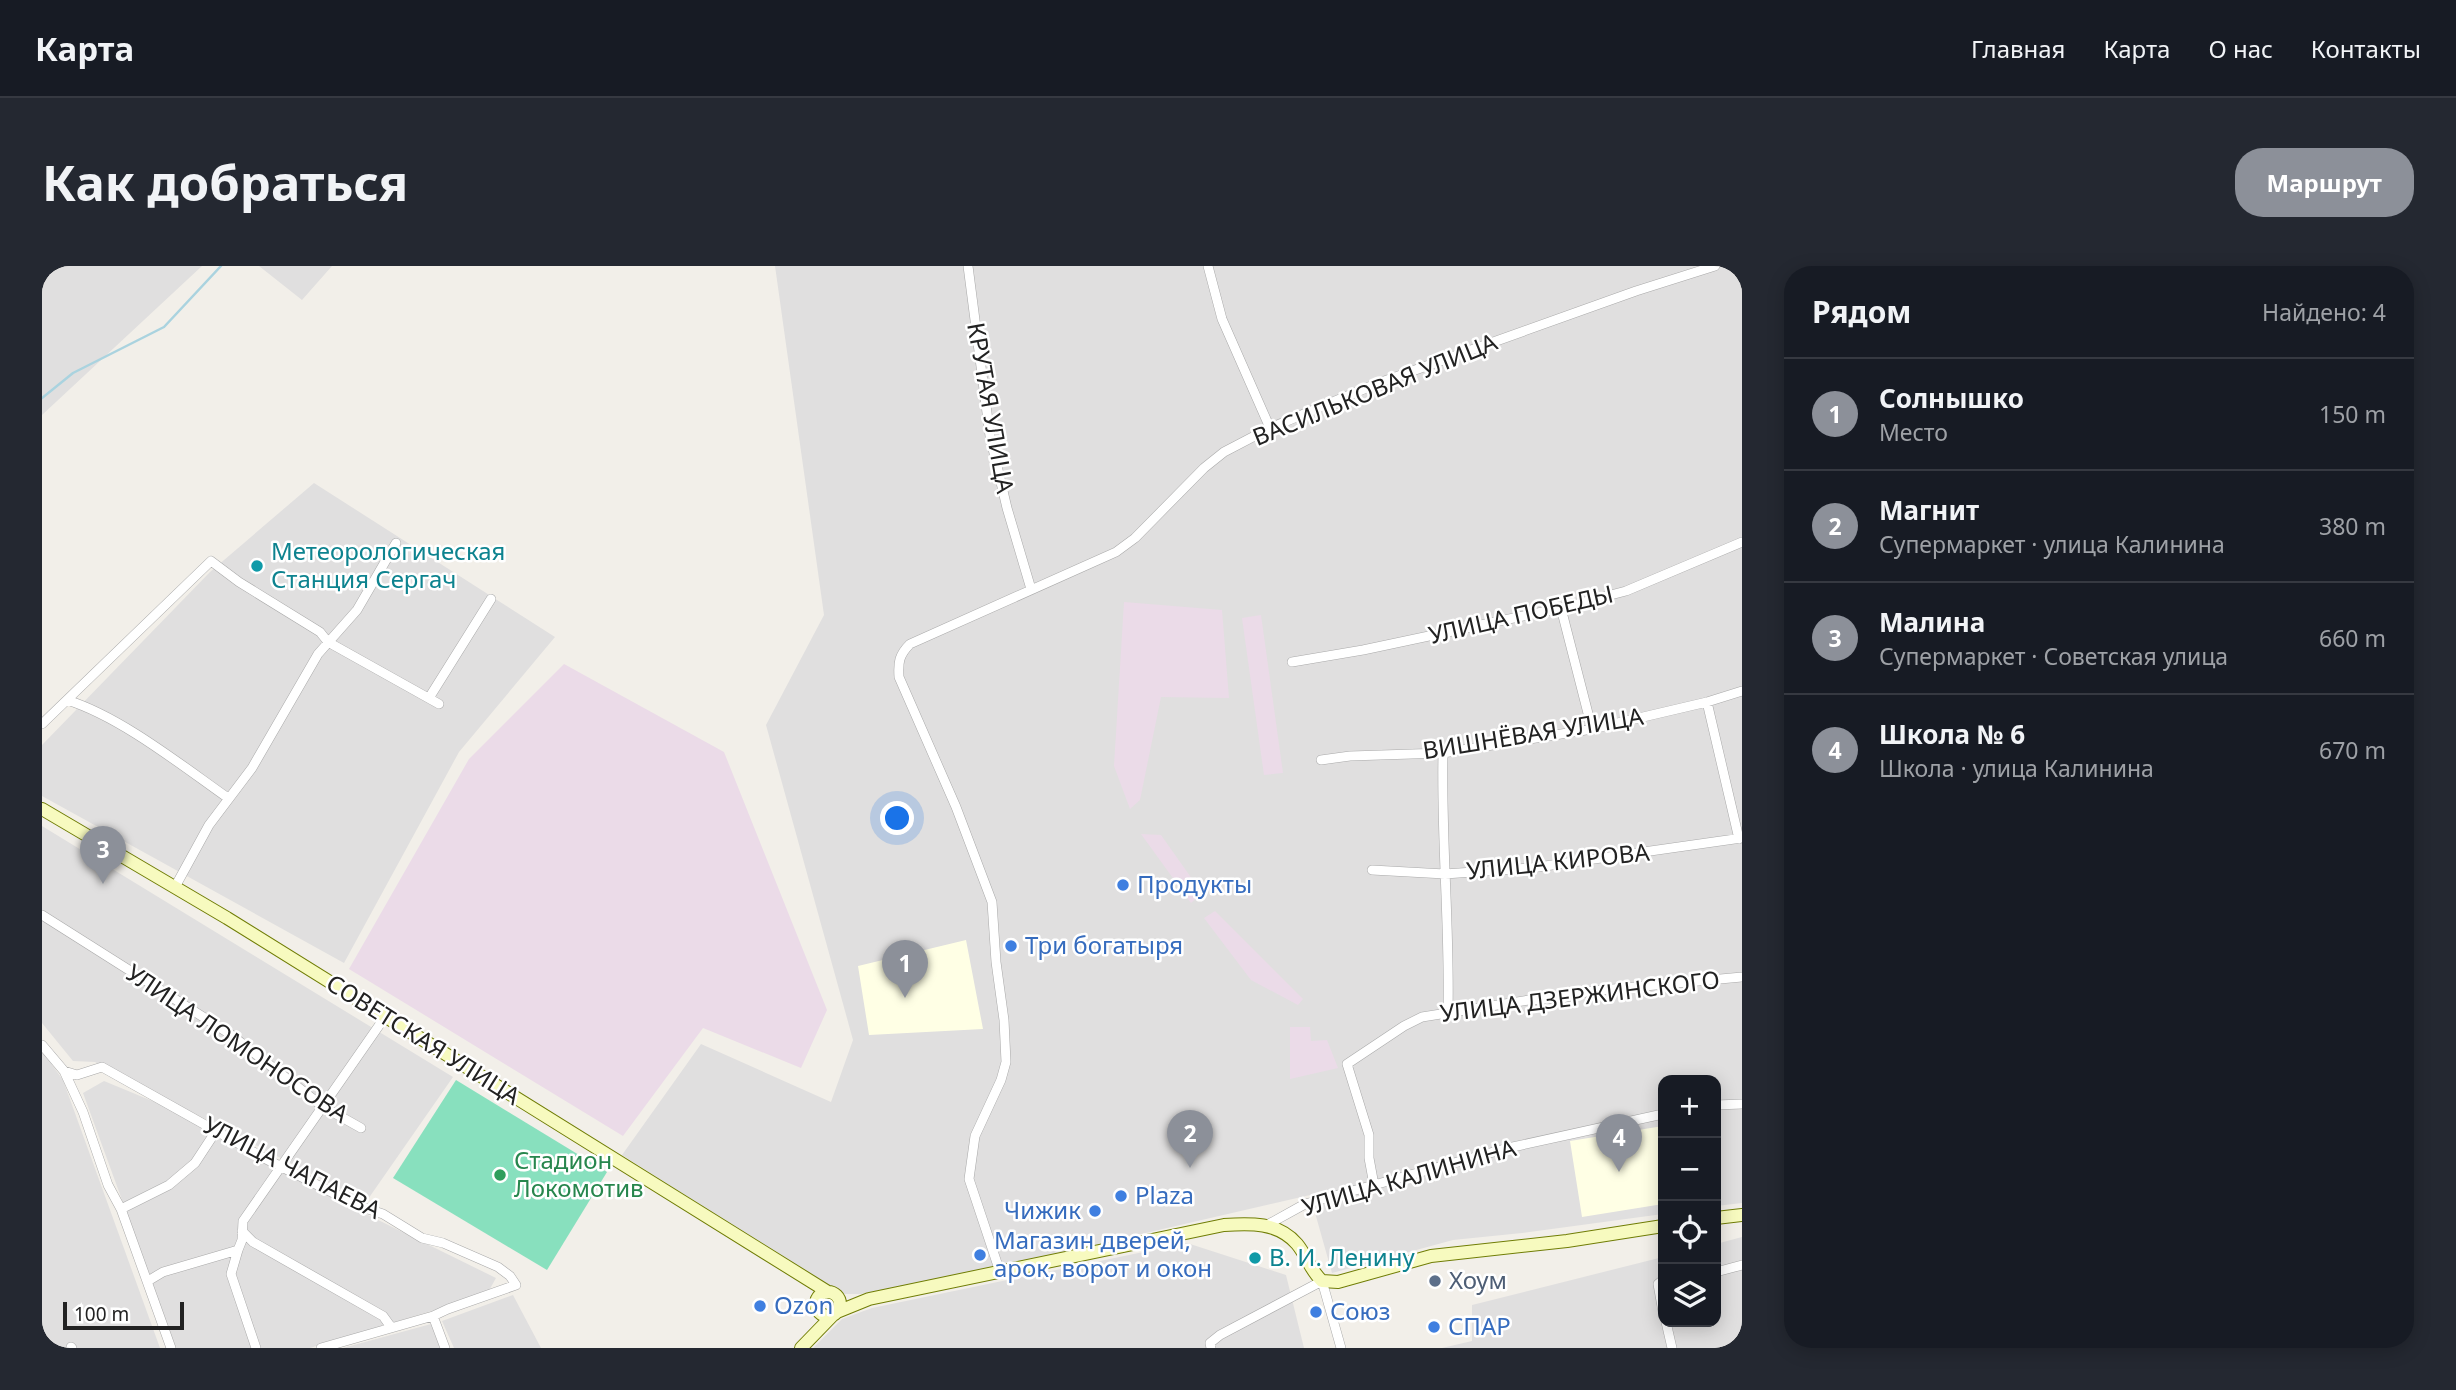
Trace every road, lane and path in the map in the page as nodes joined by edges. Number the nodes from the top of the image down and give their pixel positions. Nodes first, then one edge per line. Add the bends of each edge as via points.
1 (968, 266) edge
2 (1208, 266) edge
3 (1715, 266) edge
4 (1270, 428) junction
5 (1742, 542) edge
6 (396, 544) dead end
7 (1031, 589) junction
8 (491, 599) dead end
9 (1561, 608) junction
10 (328, 642) junction
11 (1293, 662) dead end
12 (1742, 691) edge
13 (429, 698) junction
14 (67, 700) junction
15 (1707, 702) junction
16 (439, 704) dead end
17 (42, 724) edge
18 (1592, 729) junction
19 (1443, 753) junction
20 (1321, 760) dead end
21 (228, 798) junction
22 (42, 809) edge
23 (1740, 838) edge
24 (1372, 870) dead end
25 (1445, 874) junction
26 (175, 887) junction
27 (42, 915) edge
28 (1742, 977) edge
29 (1448, 1013) junction
30 (385, 1017) junction
31 (42, 1045) edge
32 (64, 1071) junction
33 (1742, 1104) edge
34 (1721, 1105) edge
35 (322, 1106) junction
36 (1658, 1115) edge
37 (361, 1128) dead end
38 (216, 1131) junction
39 (280, 1164) junction
40 (1374, 1185) junction
41 (121, 1209) junction
42 (1742, 1215) edge
43 (1721, 1217) edge
44 (1267, 1225) junction
45 (1658, 1227) edge
46 (242, 1231) junction
47 (238, 1250) junction
48 (1742, 1265) edge
49 (1721, 1271) edge
50 (999, 1272) junction
51 (148, 1281) junction
52 (1322, 1281) junction
53 (825, 1299) junction
54 (869, 1299) junction
55 (835, 1313) junction
56 (433, 1316) junction
57 (391, 1327) junction
58 (1667, 1327) edge
59 (814, 1334) junction
60 (171, 1348) edge
61 (256, 1348) edge
62 (321, 1348) edge
63 (445, 1348) edge
64 (801, 1348) edge
65 (1211, 1348) edge
66 (1341, 1348) edge
67 (1672, 1348) edge

1 - 7 street, КРУТАЯ УЛИЦА via 990,436
2 - 4 street via 1222,318
3 - 4 street, ВАСИЛЬКОВАЯ УЛИЦА via 1388,379
4 - 7 street, ВАСИЛЬКОВАЯ УЛИЦА via 1204,468 1136,538 1116,552
5 - 9 street, УЛИЦА ПОБЕДЫ via 1626,591
6 - 10 street via 357,610
7 - 50 street, ВАСИЛЬКОВАЯ УЛИЦА via 910,645 901,653 898,665 992,902 1006,1062 975,1136 969,1179
8 - 13 street
9 - 11 street, УЛИЦА ПОБЕДЫ
9 - 18 street
10 - 13 street
10 - 14 street via 320,632 211,561
10 - 21 street via 252,768
12 - 15 street, ВИШНЁВАЯ УЛИЦА
13 - 16 street
14 - 17 street
14 - 21 street via 91,708
15 - 18 street, ВИШНЁВАЯ УЛИЦА
15 - 23 street
18 - 19 street, ВИШНЁВАЯ УЛИЦА
19 - 20 street, ВИШНЁВАЯ УЛИЦА
19 - 25 street
21 - 26 street
22 - 26 main road, СОВЕТСКАЯ УЛИЦА
23 - 25 street, УЛИЦА КИРОВА via 1531,868
24 - 25 street, УЛИЦА КИРОВА
25 - 29 street
26 - 30 main road, СОВЕТСКАЯ УЛИЦА
27 - 35 street, УЛИЦА ЛОМОНОСОВА via 230,1034
28 - 29 street, УЛИЦА ДЗЕРЖИНСКОГО via 1591,991
29 - 40 street, УЛИЦА ДЗЕРЖИНСКОГО via 1422,1017 1404,1026 1347,1064 1369,1135
30 - 35 street
30 - 53 main road, СОВЕТСКАЯ УЛИЦА via 802,1275
31 - 32 street
32 - 38 street, УЛИЦА ЧАПАЕВА via 77,1075 102,1067
32 - 41 street
33 - 34 street
35 - 37 street, УЛИЦА ЛОМОНОСОВА
35 - 39 street
36 - 40 street, УЛИЦА КАЛИНИНА via 1508,1148
38 - 39 street, УЛИЦА ЧАПАЕВА
38 - 41 street via 195,1163 169,1185
39 - 46 street via 243,1221
39 - 56 street, УЛИЦА ЧАПАЕВА via 422,1238 498,1268 516,1285
40 - 44 street, УЛИЦА КАЛИНИНА via 1305,1204
41 - 51 street
42 - 43 main road
44 - 50 main road, УЛИЦА КАЛИНИНА via 1224,1225
44 - 52 main road via 1298,1245
45 - 52 main road via 1431,1256 1338,1282
46 - 47 street
46 - 57 street via 253,1242 383,1316
47 - 51 street via 163,1272
47 - 61 street via 231,1274
48 - 49 street
50 - 54 main road, УЛИЦА КАЛИНИНА
51 - 60 street
52 - 65 street via 1220,1335 1210,1343
52 - 66 street
53 - 54 main road
53 - 55 main road via 840,1304
53 - 55 main road via 824,1315
53 - 59 main road
54 - 55 main road
55 - 59 main road
56 - 57 street
56 - 63 street
57 - 62 street
58 - 67 street
59 - 64 main road

